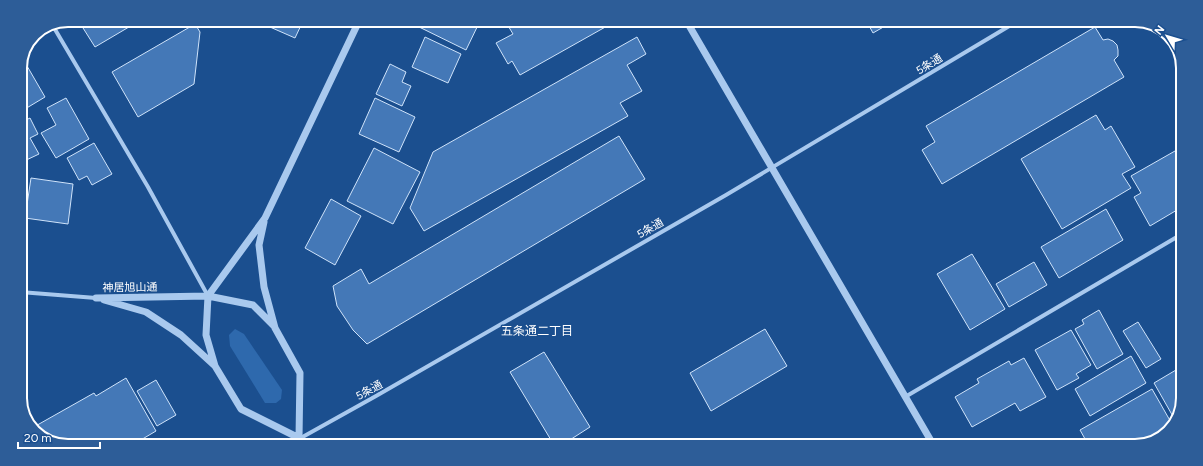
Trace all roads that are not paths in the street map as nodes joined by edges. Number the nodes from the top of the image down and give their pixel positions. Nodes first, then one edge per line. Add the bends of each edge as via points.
1 (356, 27) edge
2 (690, 27) edge
3 (1008, 27) edge
4 (55, 29) edge
5 (771, 167) junction
6 (265, 218) junction
7 (1176, 238) edge
8 (27, 293) edge
9 (208, 296) junction
10 (96, 298) junction
11 (275, 328) junction
12 (215, 366) junction
13 (905, 397) junction
14 (296, 439) edge
15 (300, 439) edge
16 (303, 439) edge
17 (930, 439) edge

1 - 6 street, 神居旭山通
2 - 5 street
3 - 5 street, 5条通
4 - 9 street via 148,187
5 - 13 street
5 - 16 street, 5条通
6 - 9 street, 神居旭山通
6 - 11 street, 神居旭山通 via 259,245 264,287
7 - 13 street
8 - 10 street
9 - 10 street, 神居旭山通
9 - 11 street, 神居旭山通 via 253,305
9 - 12 street, 神居旭山通 via 206,335
10 - 12 street, 神居旭山通 via 146,312 181,335
11 - 15 street, 神居旭山通 via 300,373
12 - 14 street, 神居旭山通 via 241,409
13 - 17 street

